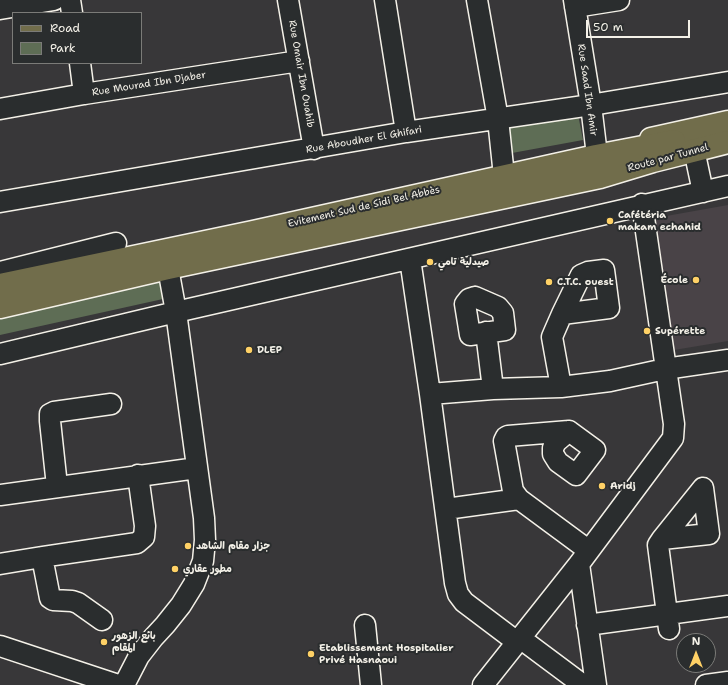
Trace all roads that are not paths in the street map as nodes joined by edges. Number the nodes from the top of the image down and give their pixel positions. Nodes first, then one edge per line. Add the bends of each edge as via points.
1 (54, 0) edge
2 (70, 0) edge
3 (288, 0) edge
4 (385, 0) edge
5 (477, 0) edge
6 (619, 0) edge
7 (575, 3) edge
8 (0, 9) edge
9 (72, 12) edge
10 (299, 61) junction
11 (80, 64) edge
12 (728, 82) edge
13 (84, 94) junction
14 (591, 105) junction
15 (0, 109) edge
16 (498, 119) junction
17 (728, 122) edge
18 (728, 129) edge
19 (406, 132) junction
20 (728, 142) edge
21 (314, 149) junction
22 (728, 151) edge
23 (696, 159) junction
24 (603, 165) junction
25 (504, 176) junction
26 (728, 186) edge
27 (703, 192) junction
28 (0, 202) edge
29 (642, 204) junction
30 (116, 243) dead end
31 (410, 258) junction
32 (168, 268) junction
33 (0, 272) edge
34 (0, 285) edge
35 (0, 307) edge
36 (176, 312) junction
37 (562, 314) dead end
38 (486, 332) dead end
39 (0, 354) edge
40 (728, 360) edge
41 (665, 369) junction
42 (561, 386) junction
43 (493, 389) junction
44 (430, 394) junction
45 (111, 404) dead end
46 (569, 431) dead end
47 (196, 468) junction
48 (138, 475) junction
49 (56, 486) junction
50 (0, 494) edge
51 (519, 499) junction
52 (446, 510) junction
53 (662, 539) dead end
54 (42, 557) junction
55 (583, 557) junction
56 (0, 564) edge
57 (728, 606) edge
58 (102, 620) dead end
59 (668, 622) junction
60 (365, 624) dead end
61 (587, 625) junction
62 (519, 640) junction
63 (0, 646) edge
64 (728, 682) edge
65 (118, 685) edge
66 (124, 685) edge
67 (371, 685) edge
68 (483, 685) edge
69 (583, 685) edge
70 (596, 685) edge
71 (706, 685) edge

1 - 8 street
2 - 9 street
3 - 10 street, Rue Omair Ibn Ouahib
4 - 19 street
5 - 16 street
6 - 7 street
7 - 14 street, Rue Saad Ibn Amir
10 - 13 street, Rue Mourad Ibn Djaber
10 - 21 street, Rue Omair Ibn Ouahib
11 - 13 street
12 - 14 street, Rue Aboudher El Ghifari
13 - 15 street, Rue Mourad Ibn Djaber
14 - 16 street, Rue Aboudher El Ghifari
14 - 24 street, Rue Saad Ibn Amir
16 - 19 street, Rue Aboudher El Ghifari
16 - 25 street
17 - 24 main road via 649,140
18 - 24 main road, Evitement Sud de Sidi Bel Abbès
19 - 21 street, Rue Aboudher El Ghifari
20 - 24 main road, Route par Tunnel via 653,161
21 - 28 street, Rue Aboudher El Ghifari
22 - 23 main road
23 - 24 main road via 639,172
23 - 27 street
24 - 25 main road, Evitement Sud de Sidi Bel Abbès
24 - 32 main road, Evitement Sud de Sidi Bel Abbès
25 - 34 main road, Evitement Sud de Sidi Bel Abbès
26 - 27 street
27 - 29 street
29 - 31 street
29 - 41 street
30 - 33 street
31 - 36 street
31 - 44 street
32 - 35 main road, Evitement Sud de Sidi Bel Abbès
32 - 36 street
36 - 39 street
36 - 47 street
37 - 42 street via 552,337
38 - 43 street
40 - 41 street
41 - 42 street via 610,381
41 - 55 street via 674,424 673,438
42 - 43 street
43 - 44 street
44 - 52 street
45 - 49 street via 50,414
46 - 51 street via 506,437 504,441 513,491
47 - 48 street
47 - 66 street via 204,518 203,561 194,584 181,605 139,656
48 - 49 street
48 - 54 street via 145,526 144,537 137,543
49 - 50 street
51 - 52 street
51 - 55 street
52 - 62 street via 458,594 464,602
53 - 59 street via 658,545
54 - 56 street
54 - 58 street via 50,598 72,601
55 - 61 street
55 - 62 street
57 - 59 street
59 - 61 street
60 - 67 street
61 - 70 street
62 - 68 street
62 - 69 street
63 - 65 street
64 - 71 street

